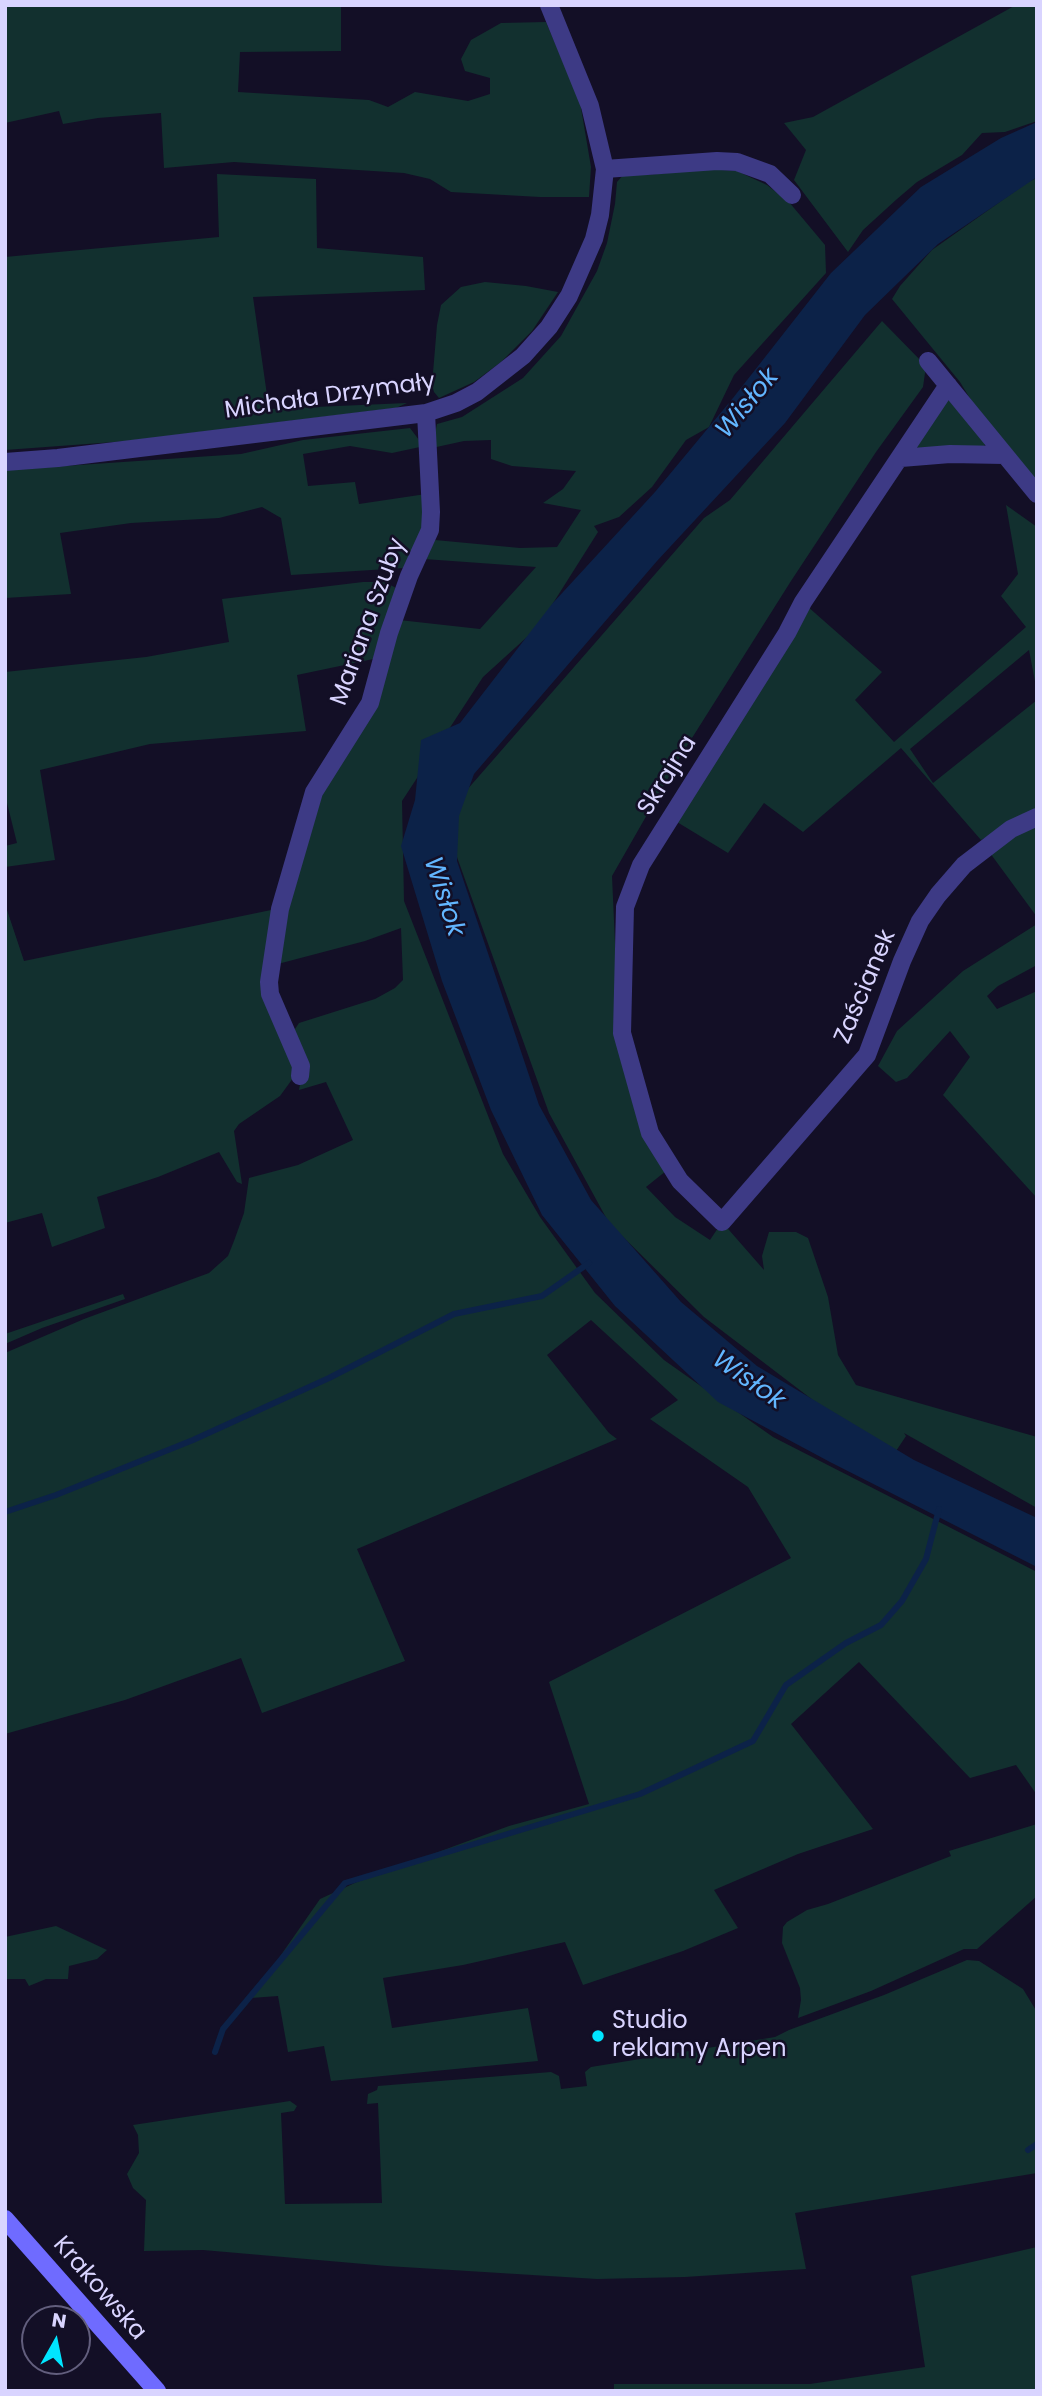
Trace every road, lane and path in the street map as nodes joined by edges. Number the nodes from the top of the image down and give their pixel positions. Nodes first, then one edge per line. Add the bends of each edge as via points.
1 (549, 5) edge
2 (605, 169) junction
3 (792, 195) dead end
4 (928, 361) dead end
5 (948, 385) junction
6 (426, 412) junction
7 (1004, 455) junction
8 (901, 458) junction
9 (5, 462) edge
10 (1037, 494) edge
11 (1037, 817) edge
12 (300, 1076) dead end
13 (722, 1222) joint
14 (5, 2219) edge
15 (157, 2391) edge

1 - 2 street, Michała Drzymały via 590,106
2 - 3 street via 737,162 770,174
2 - 6 street, Michała Drzymały via 594,239 569,296 549,327 523,356 477,392
4 - 5 street
5 - 7 street
5 - 8 street, Skrajna
6 - 9 street, Michała Drzymały
6 - 12 street, Mariana Szuby via 429,530 388,633 370,703 314,792 280,909 270,994 301,1066
7 - 8 street
7 - 10 street
8 - 13 street, Skrajna via 803,602 641,866 625,907 622,1033 650,1133 680,1181
11 - 13 street, Zaścianek via 964,865 938,895 902,961 867,1055
14 - 15 main road, Krakowska

